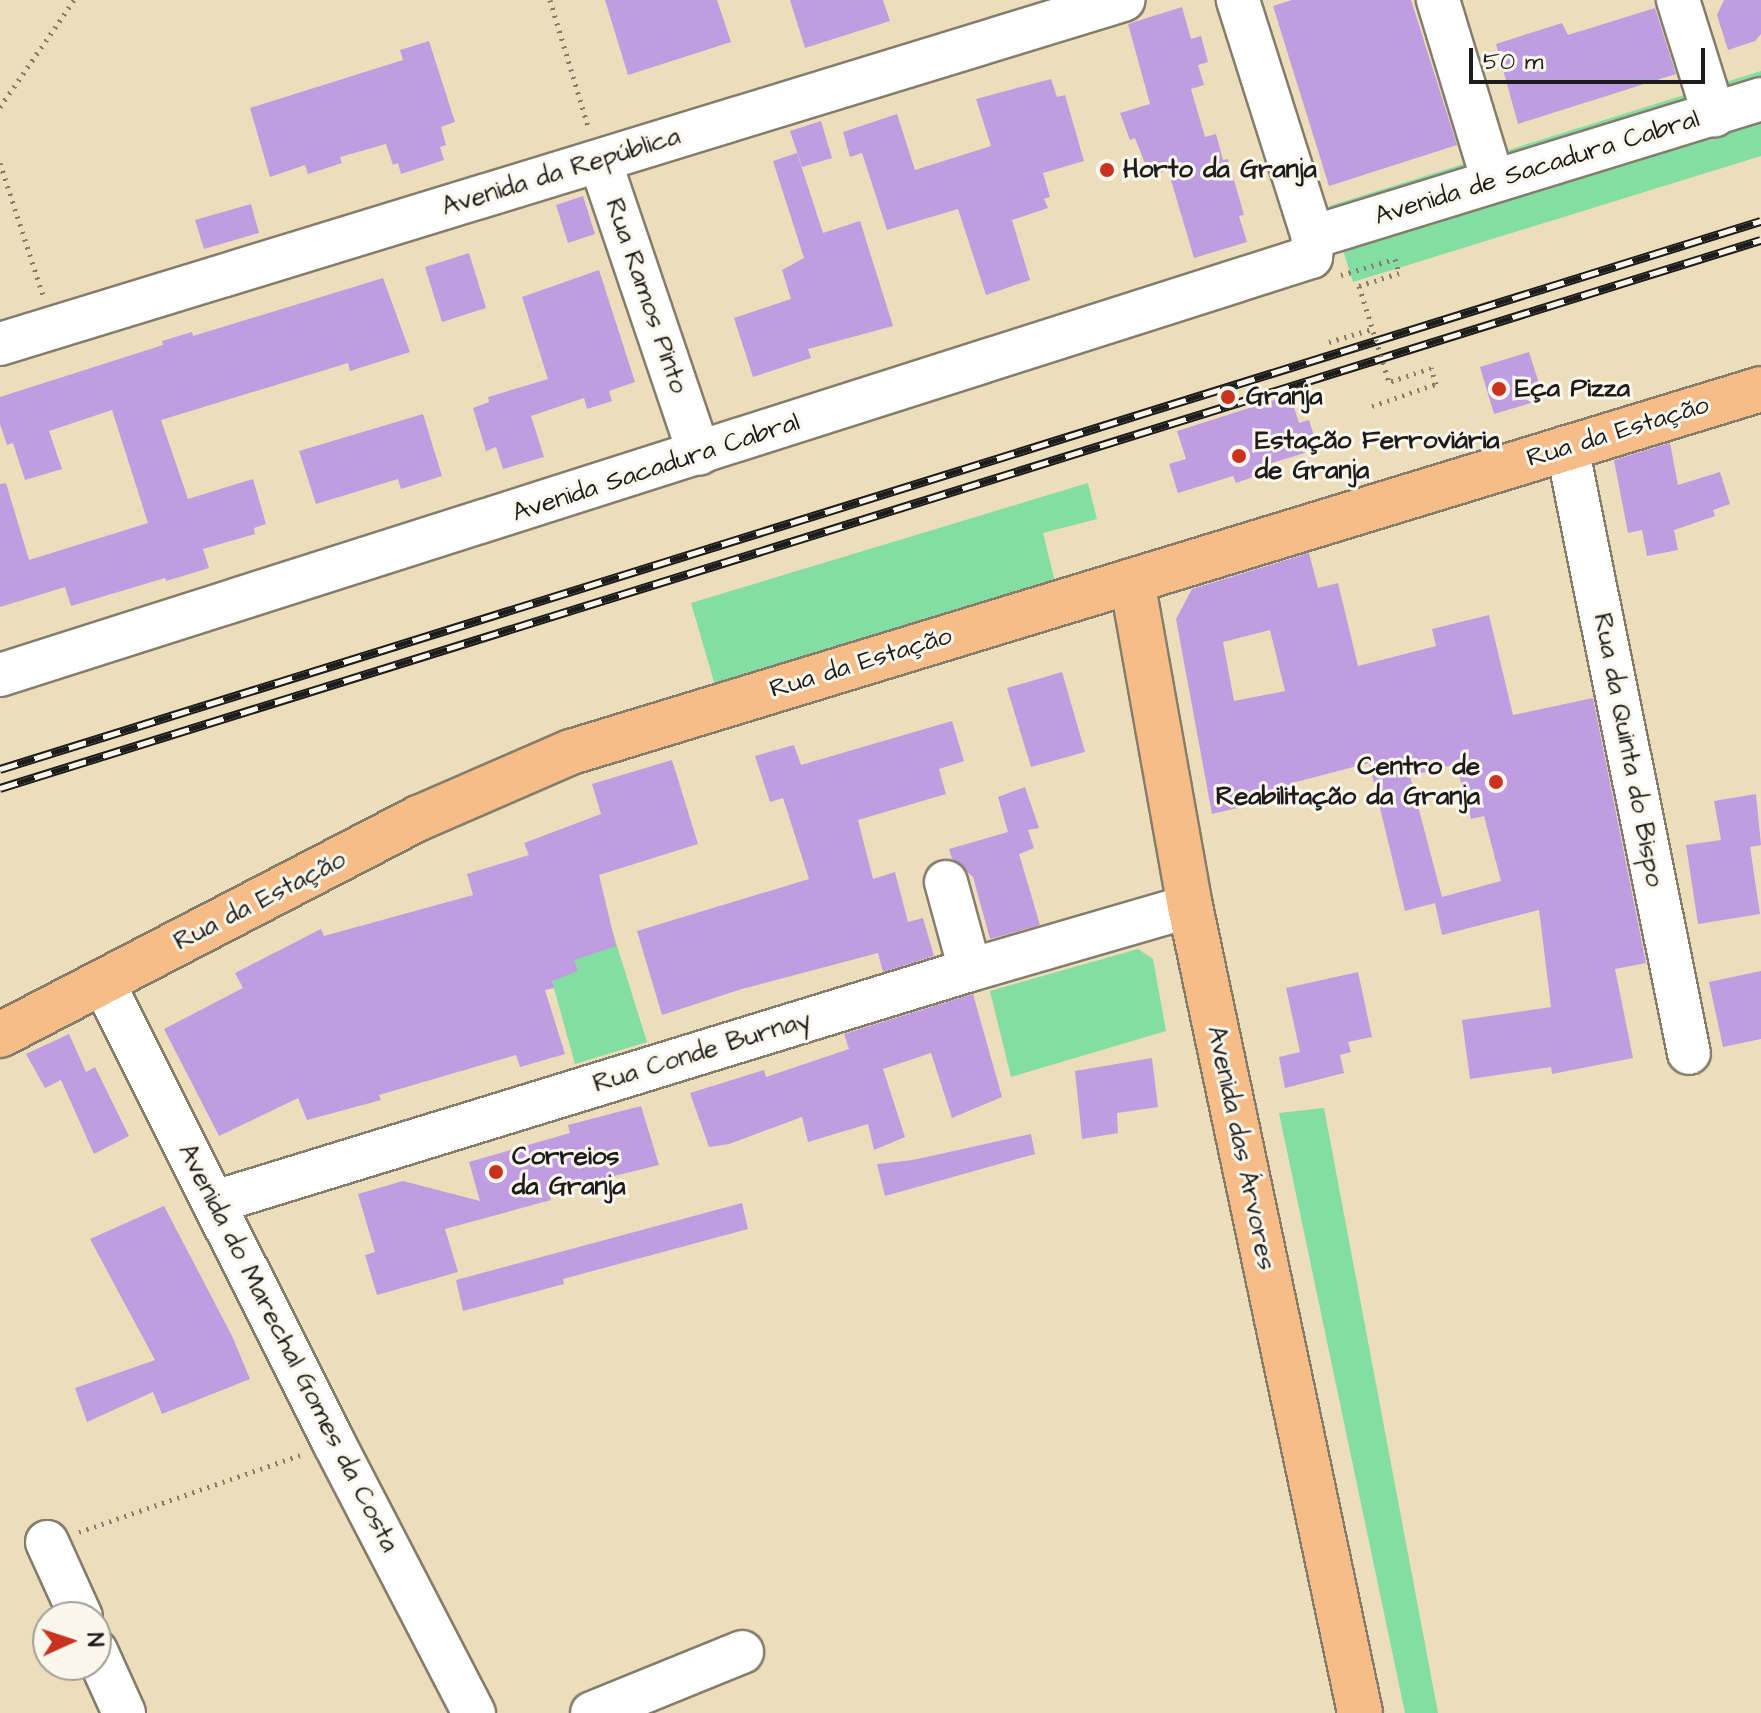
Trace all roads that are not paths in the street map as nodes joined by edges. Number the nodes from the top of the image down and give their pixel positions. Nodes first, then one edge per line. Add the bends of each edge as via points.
1 (1123, 0) edge
2 (1238, 0) edge
3 (1438, 0) edge
4 (1678, 0) edge
5 (1761, 99) edge
6 (1714, 115) junction
7 (600, 161) junction
8 (1493, 181) junction
9 (1319, 257) junction
10 (0, 344) edge
11 (1761, 389) edge
12 (1567, 447) junction
13 (699, 454) junction
14 (1132, 581) junction
15 (0, 675) edge
16 (946, 882) dead end
17 (1190, 906) junction
18 (970, 970) junction
19 (103, 982) junction
20 (0, 1035) edge
21 (1689, 1053) dead end
22 (215, 1202) junction
23 (47, 1542) road end
24 (74, 1601) edge
25 (742, 1652) dead end
26 (110, 1681) edge
27 (124, 1713) edge
28 (474, 1713) edge
29 (592, 1713) edge
30 (1360, 1713) edge

1 - 7 street, Avenida da República
2 - 9 street
3 - 8 street
4 - 6 street
5 - 6 street, Avenida de Sacadura Cabral
6 - 8 street, Avenida de Sacadura Cabral
7 - 10 street, Avenida da República
7 - 13 street, Rua Ramos Pinto
8 - 9 street, Avenida de Sacadura Cabral
9 - 13 street, Avenida Sacadura Cabral
11 - 12 main road, Rua da Estação
12 - 14 main road, Rua da Estação
12 - 21 street, Rua da Quinta do Bispo
13 - 15 street, Avenida Sacadura Cabral
14 - 17 main road, Avenida das Árvores
14 - 19 main road, Rua da Estação via 571,752 419,818
16 - 18 street
17 - 18 street, Rua Conde Burnay
17 - 30 main road, Avenida das Árvores
18 - 22 street, Rua Conde Burnay
19 - 20 main road, Rua da Estação
19 - 22 street, Avenida do Marechal Gomes da Costa
22 - 28 street, Avenida do Marechal Gomes da Costa
23 - 24 street
25 - 29 street
26 - 27 street

